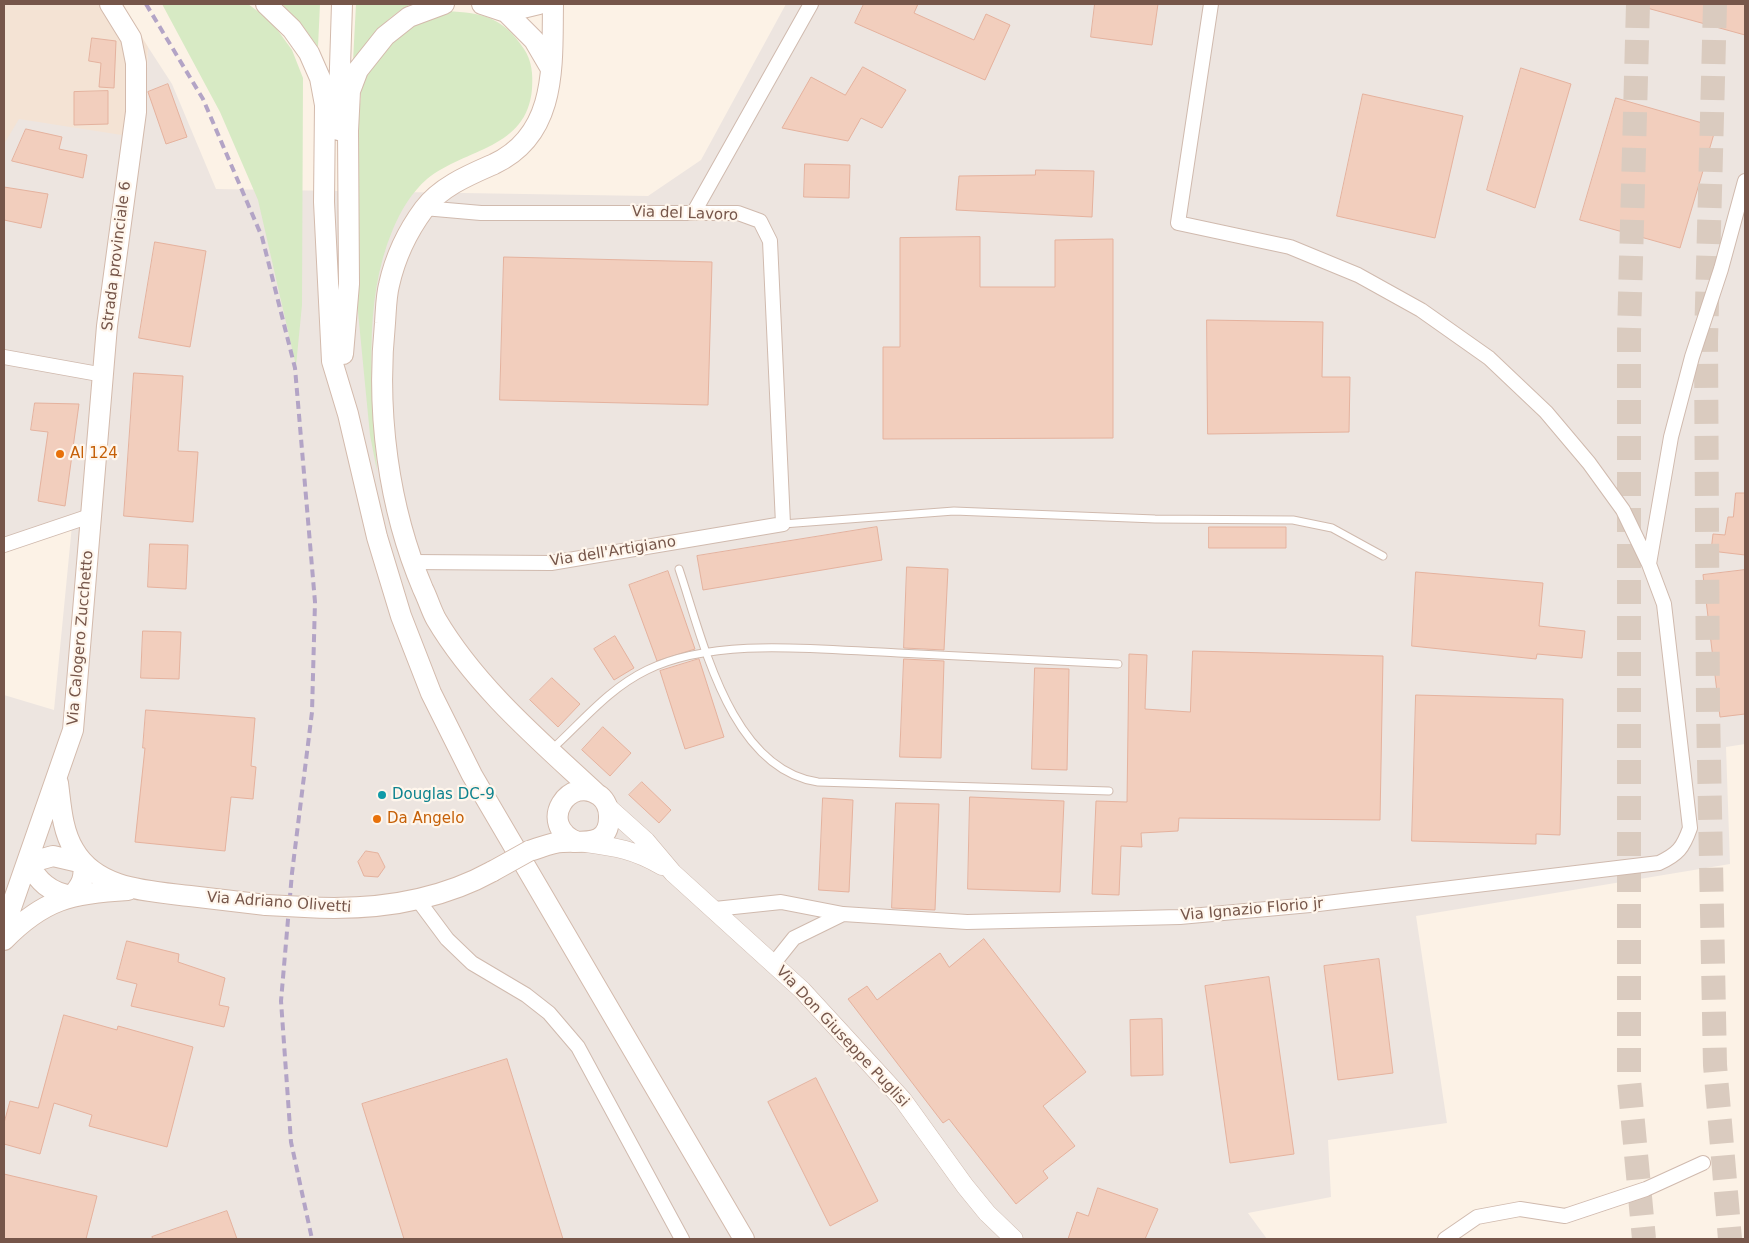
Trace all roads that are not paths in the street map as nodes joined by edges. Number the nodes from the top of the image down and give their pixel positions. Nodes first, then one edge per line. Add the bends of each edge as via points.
1 (110, 4) edge
2 (266, 4) edge
3 (342, 4) edge
4 (444, 4) edge
5 (482, 4) edge
6 (539, 4) edge
7 (552, 4) edge
8 (811, 4) edge
9 (1211, 4) edge
10 (506, 12) junction
11 (552, 70) junction
12 (1745, 181) edge
13 (424, 208) junction
14 (694, 212) junction
15 (343, 354) junction
16 (4, 357) edge
17 (104, 374) junction
18 (348, 414) junction
19 (93, 515) junction
20 (783, 524) junction
21 (4, 545) edge
22 (1384, 556) dead end
23 (412, 562) junction
24 (1649, 564) junction
25 (680, 569) dead end
26 (708, 653) junction
27 (1118, 664) dead end
28 (550, 751) junction
29 (58, 778) junction
30 (1109, 791) dead end
31 (602, 800) junction
32 (560, 809) junction
33 (582, 843) junction
34 (529, 851) junction
35 (28, 863) junction
36 (83, 863) junction
37 (673, 872) junction
38 (137, 890) junction
39 (72, 896) junction
40 (418, 900) junction
41 (714, 909) junction
42 (843, 914) junction
43 (4, 928) edge
44 (4, 940) edge
45 (774, 963) junction
46 (1703, 1163) dead end
47 (1009, 1237) edge
48 (682, 1239) edge
49 (744, 1239) edge
50 (1446, 1239) edge

1 - 17 main road, Strada provinciale 6 via 131,38 136,63 136,112
2 - 18 main road via 292,29 309,53 320,78 324,105 324,202 332,361
3 - 15 main road via 336,202
4 - 15 main road via 409,17 385,36 358,70 350,91 349,284
5 - 10 main road
6 - 10 main road
7 - 11 main road
8 - 14 street
9 - 24 street via 1178,223 1290,247 1358,275 1421,310 1489,358 1546,412 1589,463 1623,510
10 - 11 main road via 534,40
11 - 13 main road via 542,114 524,143 509,157 448,186
12 - 24 street via 1670,437
13 - 14 street, Via del Lavoro via 481,213
13 - 23 main road via 399,250 388,287 382,357 384,432 398,510
14 - 20 street, Via del Lavoro via 738,213 760,221 770,241
15 - 18 main road
16 - 17 street
17 - 19 main road, Strada provinciale 6
18 - 49 main road via 377,537 401,616 431,693 472,775
19 - 21 street
19 - 29 main road, Via Calogero Zucchetto via 73,730
20 - 22 lane via 954,511 1155,519 1293,520 1332,528
20 - 23 street, Via dell'Artigiano via 551,563
23 - 28 main road via 435,618 460,654 481,681
24 - 42 street, Via Ignazio Florio jr via 1664,604 1690,828 1684,844 1674,856 1659,863 1310,905 1180,917 967,922
25 - 26 lane
26 - 27 lane via 773,647
26 - 28 lane via 647,670 625,683 602,700
26 - 30 lane via 730,709 754,744 786,773 803,780
28 - 31 main road
28 - 32 main road via 561,776
29 - 35 main road, Via Calogero Zucchetto
29 - 36 main road, Via Adriano Olivetti via 65,829
31 - 32 main road via 582,791 574,792
31 - 33 main road via 609,822 606,830 594,841
31 - 37 street, Via Don Giuseppe Puglisi via 646,841
32 - 33 main road via 558,825 563,833
32 - 34 main road, Via Adriano Olivetti via 552,826
33 - 34 main road, Via Adriano Olivetti via 561,842
33 - 37 street, Via Don Giuseppe Puglisi via 626,848
34 - 40 main road, Via Adriano Olivetti, bridge via 448,892
35 - 36 main road, Via Adriano Olivetti via 53,856
35 - 39 main road, Via Adriano Olivetti via 47,887
35 - 43 main road, Via Calogero Zucchetto
36 - 38 main road, Via Adriano Olivetti via 110,881
36 - 39 main road via 82,884
37 - 41 street, Via Don Giuseppe Puglisi
38 - 39 main road, Via Adriano Olivetti
38 - 40 main road, Via Adriano Olivetti, bridge via 266,905 346,910
39 - 44 main road, Via Adriano Olivetti via 48,904
40 - 48 street via 447,939 472,963 526,995 549,1013 578,1047
41 - 42 street, Via Ignazio Florio jr via 780,902
41 - 45 street, Via Don Giuseppe Puglisi
42 - 45 street via 794,938
45 - 47 street, Via Don Giuseppe Puglisi via 903,1100 965,1186
46 - 50 street via 1646,1189 1565,1216 1520,1209 1477,1217

